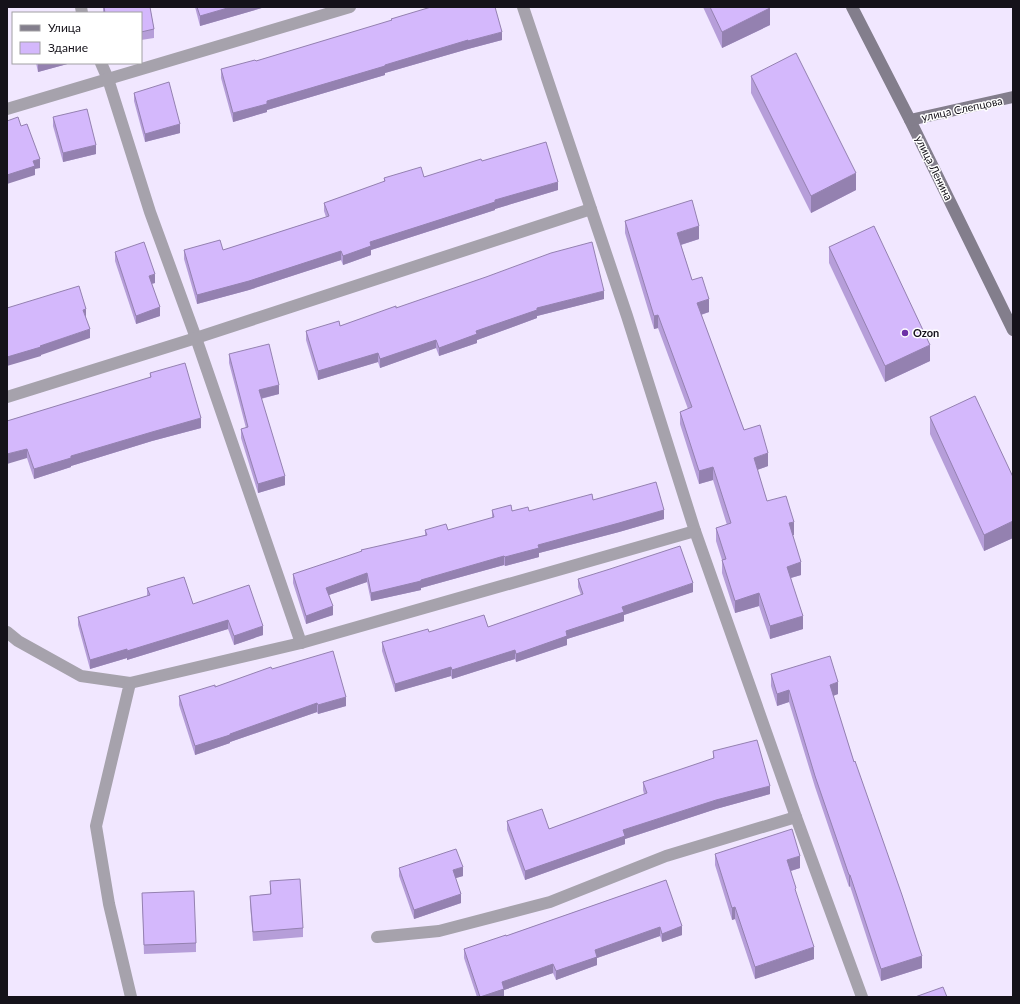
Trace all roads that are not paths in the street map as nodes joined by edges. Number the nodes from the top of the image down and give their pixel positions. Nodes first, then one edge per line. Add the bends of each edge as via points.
1 (350, 7) edge
2 (523, 7) edge
3 (852, 7) edge
4 (101, 64) edge
5 (108, 79) junction
6 (1013, 97) edge
7 (7, 109) edge
8 (910, 120) junction
9 (591, 209) junction
10 (1013, 330) edge
11 (196, 338) junction
12 (7, 397) edge
13 (695, 531) junction
14 (7, 632) edge
15 (301, 643) junction
16 (130, 683) junction
17 (796, 817) junction
18 (377, 937) dead end
19 (131, 997) edge
20 (862, 997) edge

1 - 5 street
2 - 9 street
3 - 8 main road, улица Ленина
4 - 5 street
5 - 7 street
5 - 11 street via 150,212
6 - 8 main road, улица Слепцова
8 - 10 main road, улица Ленина
9 - 11 street
9 - 13 street
11 - 12 street
11 - 15 street
13 - 15 street
13 - 17 street
14 - 16 street via 18,641 81,676
15 - 16 street
16 - 19 street via 96,826 109,904
17 - 18 street via 666,856 550,902 439,931
17 - 20 street

